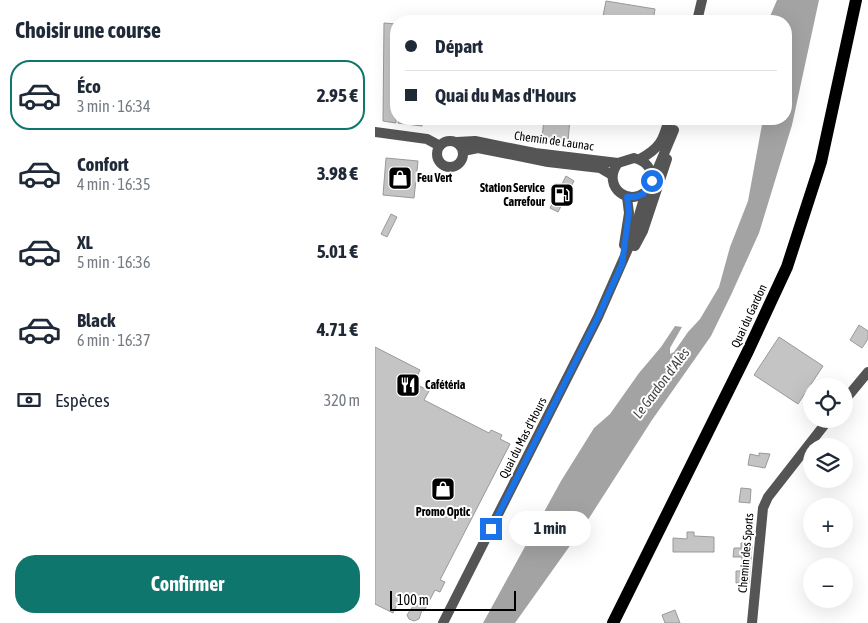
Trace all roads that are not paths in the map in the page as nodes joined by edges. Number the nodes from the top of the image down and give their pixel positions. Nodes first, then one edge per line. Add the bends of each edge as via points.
1 (695, 0) edge
2 (702, 0) edge
3 (856, 0) edge
4 (692, 15) edge
5 (698, 15) edge
6 (667, 125) edge
7 (675, 125) edge
8 (674, 130) junction
9 (375, 132) edge
10 (440, 146) junction
11 (460, 146) junction
12 (640, 160) junction
13 (618, 163) junction
14 (612, 175) junction
15 (652, 181) junction
16 (646, 192) junction
17 (627, 197) junction
18 (622, 264) junction
19 (868, 372) edge
20 (853, 390) edge
21 (822, 428) edge
22 (443, 623) edge
23 (613, 623) edge
24 (752, 623) edge

1 - 4 street
2 - 5 street
3 - 23 main road, Quai du Gardon via 821,162 787,267
6 - 12 street via 662,142 655,151
7 - 8 street, Quai du Mas d'Hours
8 - 15 street, Quai du Mas d'Hours
8 - 18 street, Quai du Mas d'Hours via 643,231
9 - 10 street via 427,138
10 - 11 street via 448,141
10 - 11 street via 438,159 446,167 455,167 461,162
11 - 13 street, Chemin de Launac via 475,140 535,153
11 - 14 street, Chemin de Launac via 600,168
12 - 13 street via 628,158
12 - 15 street via 649,168
13 - 14 street
14 - 17 street via 617,191
15 - 16 street
16 - 17 street via 634,198
16 - 18 street, Quai du Mas d'Hours
17 - 18 street, Quai du Mas d'Hours via 629,212
18 - 22 street, Quai du Mas d'Hours
19 - 20 street
21 - 24 street, Chemin des Sports via 768,497 763,508

